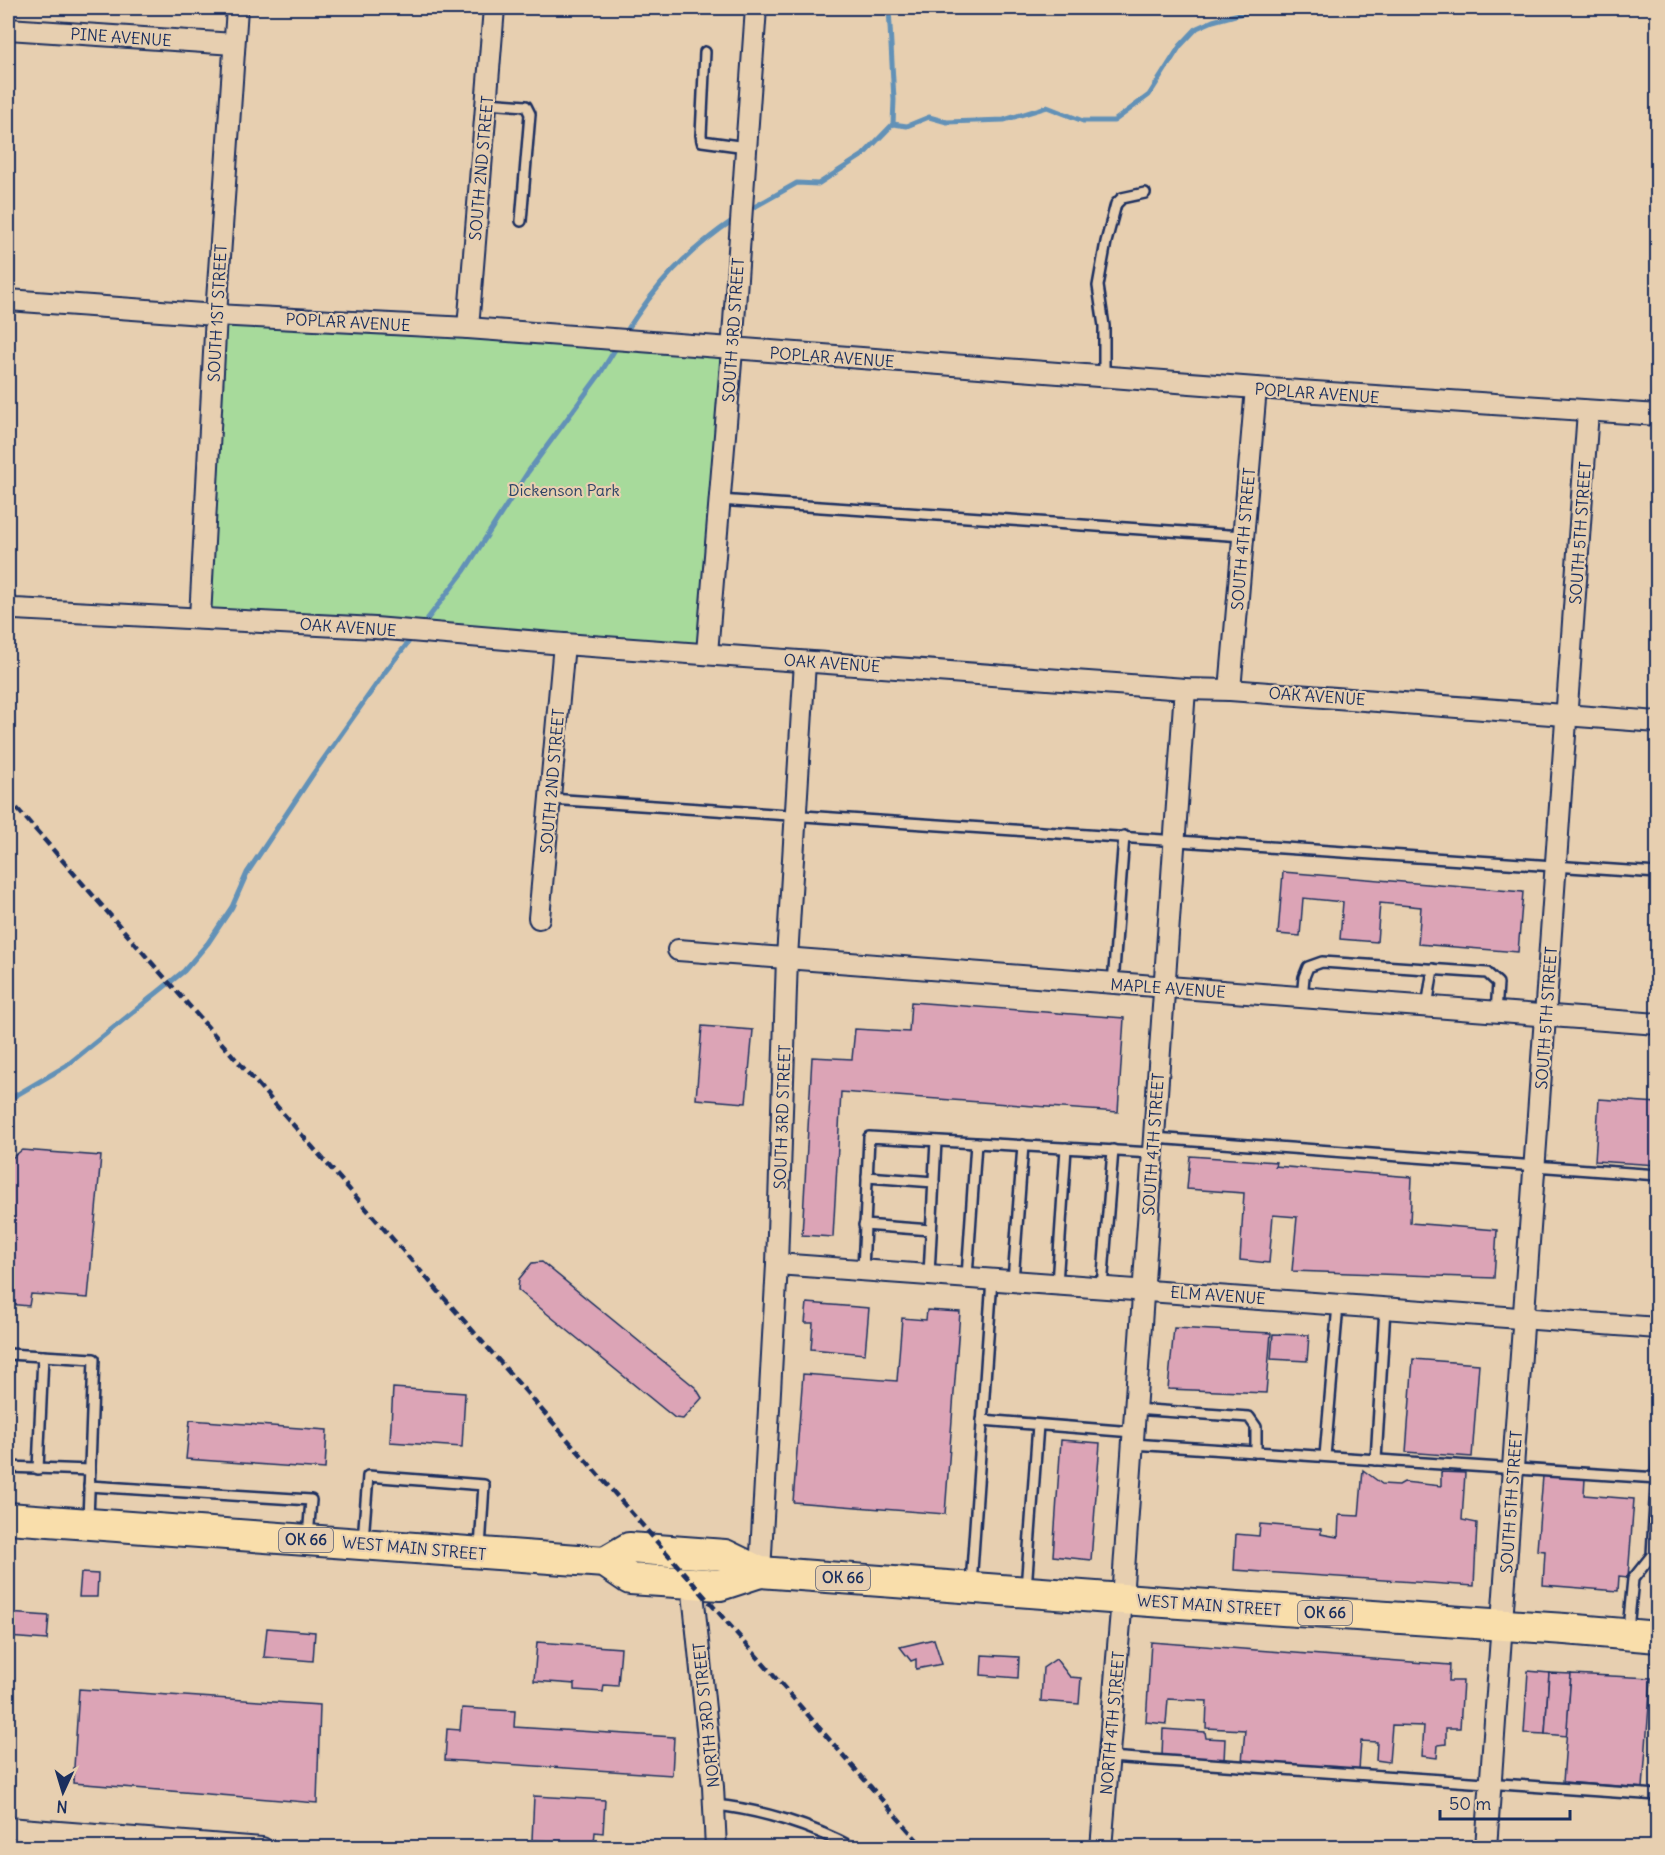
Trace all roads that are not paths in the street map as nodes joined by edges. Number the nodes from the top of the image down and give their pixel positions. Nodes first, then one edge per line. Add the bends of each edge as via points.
1 (237, 8) edge
2 (494, 8) edge
3 (756, 8) edge
4 (8, 29) edge
5 (234, 44) junction
6 (705, 52) dead end
7 (486, 103) junction
8 (745, 155) junction
9 (1145, 193) dead end
10 (521, 221) dead end
11 (8, 300) edge
12 (216, 315) junction
13 (468, 328) junction
14 (732, 350) junction
15 (1104, 377) junction
16 (1256, 388) junction
17 (1588, 411) junction
18 (1658, 415) edge
19 (719, 500) junction
20 (1243, 536) junction
21 (8, 607) edge
22 (200, 618) junction
23 (564, 644) junction
24 (706, 653) junction
25 (805, 662) junction
26 (1185, 689) junction
27 (1230, 690) junction
28 (1567, 715) junction
29 (1658, 722) edge
30 (550, 799) junction
31 (796, 815) junction
32 (1124, 836) junction
33 (1175, 840) junction
34 (1556, 865) junction
35 (1658, 873) edge
36 (539, 918) dead end
37 (678, 950) dead end
38 (787, 958) junction
39 (1433, 969) junction
40 (1113, 984) junction
41 (1166, 988) junction
42 (1302, 998) junction
43 (1427, 1007) junction
44 (1496, 1013) junction
45 (1546, 1016) junction
46 (1658, 1024) edge
47 (936, 1141) junction
48 (976, 1143) junction
49 (1023, 1145) junction
50 (1153, 1146) junction
51 (1066, 1148) junction
52 (1113, 1150) junction
53 (1535, 1166) junction
54 (1658, 1175) edge
55 (867, 1178) junction
56 (934, 1182) junction
57 (864, 1225) junction
58 (931, 1230) junction
59 (777, 1264) junction
60 (862, 1270) junction
61 (928, 1274) junction
62 (967, 1277) junction
63 (992, 1279) junction
64 (1013, 1281) junction
65 (1057, 1284) junction
66 (1102, 1287) junction
67 (1142, 1290) junction
68 (1338, 1305) junction
69 (1384, 1308) junction
70 (1524, 1318) junction
71 (1658, 1328) edge
72 (8, 1354) edge
73 (43, 1356) junction
74 (1134, 1409) junction
75 (982, 1420) junction
76 (1038, 1425) junction
77 (1132, 1438) junction
78 (1658, 1448) edge
79 (1256, 1452) junction
80 (1325, 1456) junction
81 (1377, 1460) junction
82 (8, 1467) edge
83 (38, 1468) junction
84 (1513, 1468) junction
85 (90, 1470) junction
86 (1657, 1478) edge
87 (89, 1486) junction
88 (8, 1518) edge
89 (88, 1524) junction
90 (308, 1540) junction
91 (363, 1544) junction
92 (480, 1554) junction
93 (605, 1562) junction
94 (760, 1572) junction
95 (692, 1583) junction
96 (971, 1587) junction
97 (1026, 1592) junction
98 (1122, 1599) junction
99 (1502, 1624) junction
100 (1627, 1634) junction
101 (1658, 1637) edge
102 (1109, 1757) junction
103 (1490, 1784) junction
104 (1658, 1795) edge
105 (714, 1805) junction
106 (8, 1828) edge
107 (262, 1848) edge
108 (716, 1848) edge
109 (853, 1848) edge
110 (1101, 1848) edge
111 (1486, 1848) edge

1 - 5 street, SOUTH 1ST STREET
2 - 7 street, SOUTH 2ND STREET
3 - 8 street, SOUTH 3RD STREET
4 - 5 street, PINE AVENUE
5 - 12 street, SOUTH 1ST STREET
6 - 8 lane via 702,141
7 - 10 lane via 526,106 530,114
7 - 13 street, SOUTH 2ND STREET
8 - 14 street, SOUTH 3RD STREET
9 - 15 lane via 1122,198 1116,204 1106,242 1098,286 1104,326
11 - 12 street, POPLAR AVENUE
12 - 13 street, POPLAR AVENUE
12 - 22 street, SOUTH 1ST STREET
13 - 14 street, POPLAR AVENUE
14 - 15 street, POPLAR AVENUE
14 - 19 street, SOUTH 3RD STREET
15 - 16 street, POPLAR AVENUE
16 - 17 street, POPLAR AVENUE
16 - 20 street, SOUTH 4TH STREET
17 - 18 street, POPLAR AVENUE
17 - 28 street, SOUTH 5TH STREET
19 - 20 lane
19 - 24 street, SOUTH 3RD STREET
20 - 27 street, SOUTH 4TH STREET
21 - 22 street, OAK AVENUE
22 - 23 street, OAK AVENUE
23 - 24 street, OAK AVENUE
23 - 30 street, SOUTH 2ND STREET
24 - 25 street, OAK AVENUE
25 - 26 street, OAK AVENUE
25 - 31 street, SOUTH 3RD STREET
26 - 27 street, OAK AVENUE
26 - 33 street, SOUTH 4TH STREET
27 - 28 street, OAK AVENUE
28 - 29 street, OAK AVENUE
28 - 34 street, SOUTH 5TH STREET
30 - 31 lane
30 - 36 street, SOUTH 2ND STREET
31 - 32 lane
31 - 38 street, SOUTH 3RD STREET
32 - 33 lane
32 - 40 lane
33 - 34 lane
33 - 41 street, SOUTH 4TH STREET
34 - 35 lane
34 - 45 street, SOUTH 5TH STREET
37 - 38 street, MAPLE AVENUE
38 - 40 street, MAPLE AVENUE
38 - 59 street, SOUTH 3RD STREET
39 - 42 lane via 1322,962 1308,967
39 - 43 lane
39 - 44 lane via 1487,973 1498,983
40 - 41 street, MAPLE AVENUE
41 - 42 street, MAPLE AVENUE
41 - 50 street, SOUTH 4TH STREET
42 - 43 street, MAPLE AVENUE
43 - 44 street, MAPLE AVENUE
44 - 45 street, MAPLE AVENUE
45 - 46 street, MAPLE AVENUE
45 - 53 street, SOUTH 5TH STREET
47 - 48 lane
47 - 55 lane via 869,1137
47 - 56 lane
48 - 49 lane
48 - 62 lane
49 - 51 lane
49 - 64 lane
50 - 52 lane
50 - 53 lane
50 - 67 street, SOUTH 4TH STREET
51 - 52 lane
51 - 65 lane
52 - 66 lane
53 - 54 lane
53 - 70 street, SOUTH 5TH STREET
55 - 56 lane
55 - 57 lane
56 - 58 lane
57 - 58 lane
57 - 60 lane
58 - 61 lane
59 - 60 street, ELM AVENUE
59 - 94 street, SOUTH 3RD STREET
60 - 61 street, ELM AVENUE
61 - 62 street, ELM AVENUE
62 - 63 street, ELM AVENUE
63 - 64 street, ELM AVENUE
63 - 75 lane
64 - 65 street, ELM AVENUE
65 - 66 street, ELM AVENUE
66 - 67 street, ELM AVENUE
67 - 68 street, ELM AVENUE
67 - 74 street, SOUTH 4TH STREET
68 - 69 street, ELM AVENUE
68 - 80 lane
69 - 70 street, ELM AVENUE
69 - 81 lane
70 - 71 street, ELM AVENUE
70 - 84 street, SOUTH 5TH STREET
72 - 73 lane
73 - 83 lane
73 - 85 lane via 94,1359
74 - 77 street, SOUTH 4TH STREET
74 - 79 lane via 1249,1417 1256,1427
75 - 76 lane
75 - 96 lane
76 - 77 lane
76 - 97 lane
77 - 79 lane
77 - 98 street, SOUTH 4TH STREET
78 - 86 lane
79 - 80 lane
80 - 81 lane
81 - 84 lane
82 - 83 lane
83 - 85 lane
84 - 86 lane
84 - 99 street, SOUTH 5TH STREET
85 - 87 lane
86 - 100 lane via 1652,1555 1633,1579
87 - 89 lane
87 - 90 lane via 311,1500
88 - 89 main road, WEST MAIN STREET / OK 66
89 - 90 main road, WEST MAIN STREET / OK 66
90 - 91 main road, WEST MAIN STREET / OK 66
91 - 92 main road, WEST MAIN STREET / OK 66
91 - 92 lane via 368,1476 484,1485
92 - 93 main road, WEST MAIN STREET / OK 66
93 - 94 main road, WEST MAIN STREET / OK 66 via 628,1548 725,1555
93 - 95 main road, WEST MAIN STREET / OK 66 via 630,1580
94 - 95 main road, WEST MAIN STREET / OK 66 via 720,1585
94 - 96 main road, WEST MAIN STREET / OK 66
95 - 105 street, NORTH 3RD STREET
96 - 97 main road, WEST MAIN STREET / OK 66
97 - 98 main road, WEST MAIN STREET / OK 66
98 - 99 main road, WEST MAIN STREET / OK 66
98 - 102 street, NORTH 4TH STREET
99 - 100 main road, WEST MAIN STREET / OK 66
99 - 103 street, SOUTH 5TH STREET
100 - 101 main road, WEST MAIN STREET / OK 66
102 - 103 lane
102 - 110 street, NORTH 4TH STREET
103 - 104 lane
103 - 111 street, SOUTH 5TH STREET
105 - 108 street, NORTH 3RD STREET
105 - 109 lane via 761,1812
106 - 107 street

